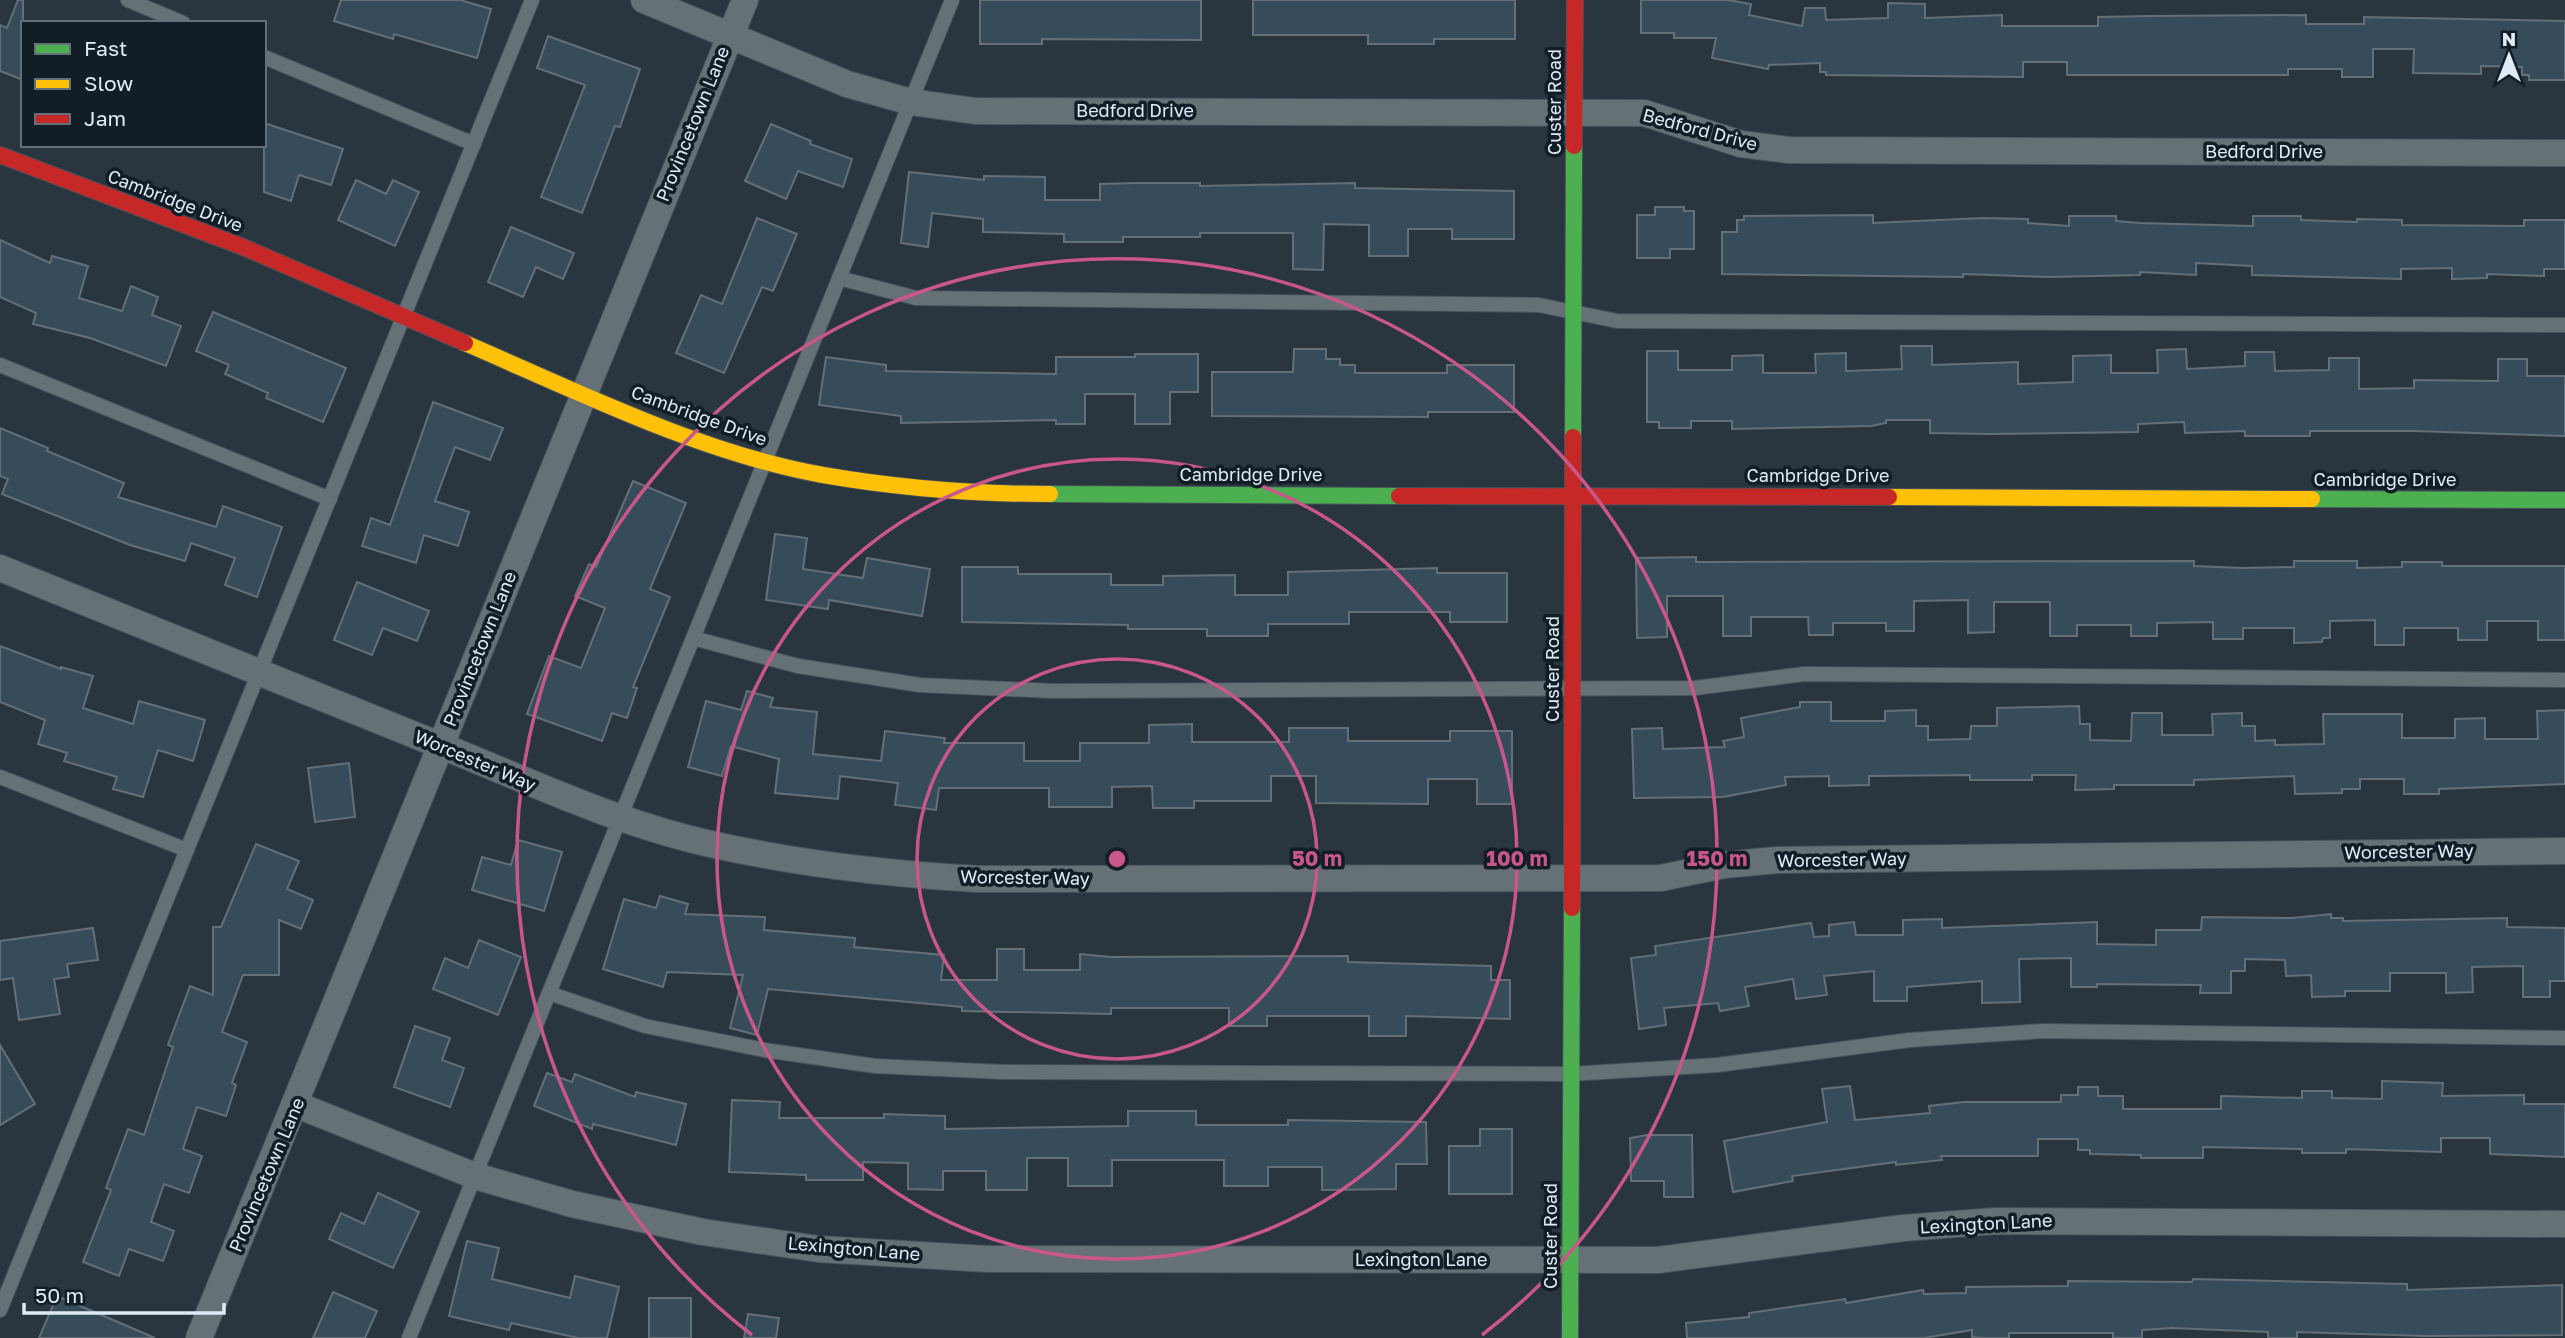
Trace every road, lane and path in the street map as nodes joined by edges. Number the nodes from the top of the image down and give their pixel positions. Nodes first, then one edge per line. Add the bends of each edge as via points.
1 (128, 0) edge
2 (533, 0) edge
3 (644, 0) edge
4 (745, 0) edge
5 (952, 0) edge
6 (1575, 0) edge
7 (178, 21) edge
8 (729, 35) junction
9 (266, 58) edge
10 (911, 102) junction
11 (1574, 112) junction
12 (474, 144) junction
13 (2565, 153) edge
14 (0, 155) edge
15 (839, 278) junction
16 (1574, 313) junction
17 (404, 317) junction
18 (2565, 326) edge
19 (0, 365) edge
20 (584, 394) junction
21 (765, 462) junction
22 (1573, 494) junction
23 (330, 499) junction
24 (2565, 500) edge
25 (0, 568) edge
26 (693, 638) junction
27 (259, 672) junction
28 (2565, 680) edge
29 (1572, 691) junction
30 (441, 746) junction
31 (0, 777) edge
32 (620, 818) junction
33 (187, 850) junction
34 (2565, 850) edge
35 (1572, 878) junction
36 (549, 993) junction
37 (2565, 1038) edge
38 (1571, 1074) junction
39 (297, 1105) junction
40 (475, 1176) junction
41 (2565, 1224) edge
42 (1570, 1260) junction
43 (0, 1310) edge
44 (199, 1338) edge
45 (409, 1338) edge
46 (1570, 1338) edge

1 - 7 lane
2 - 12 lane
3 - 8 street, Bedford Drive
4 - 8 street, Provincetown Lane
5 - 10 lane
6 - 11 street, Custer Road
8 - 10 street, Bedford Drive via 847,84
8 - 20 street, Provincetown Lane
9 - 12 lane
10 - 11 street, Bedford Drive via 975,111
10 - 15 lane
11 - 13 street, Bedford Drive via 1644,113 1741,144 1788,150
11 - 16 street, Custer Road
12 - 17 lane
14 - 17 street, Cambridge Drive via 243,247
15 - 16 lane via 916,298 1539,305
15 - 21 lane
16 - 18 lane via 1616,321
16 - 22 street, Custer Road
17 - 20 street, Cambridge Drive
17 - 23 lane
19 - 23 lane
20 - 21 street, Cambridge Drive
20 - 30 street, Provincetown Lane
21 - 22 street, Cambridge Drive via 968,494
21 - 26 lane
22 - 24 street, Cambridge Drive
22 - 29 street, Custer Road
23 - 27 lane
25 - 27 street, Worcester Way
26 - 29 lane via 798,666 920,685 1053,691
26 - 32 lane
27 - 30 street, Worcester Way
27 - 33 lane
28 - 29 lane via 1804,674 1695,688
29 - 35 street, Custer Road
30 - 32 street, Worcester Way
30 - 39 street, Provincetown Lane
31 - 33 lane
32 - 35 street, Worcester Way via 715,845 899,874 978,878
32 - 36 lane
33 - 43 lane
34 - 35 street, Worcester Way via 1777,860 1661,878
35 - 38 street, Custer Road
36 - 38 lane via 645,1026 875,1066 1003,1072
36 - 40 lane
37 - 38 lane via 2043,1031 1910,1040 1717,1065
38 - 42 street, Custer Road
39 - 40 street, Lexington Lane
39 - 44 street, Provincetown Lane
40 - 42 street, Lexington Lane via 572,1204 703,1232 818,1249 988,1259
40 - 45 lane
41 - 42 street, Lexington Lane via 1996,1221 1903,1228 1658,1260
42 - 46 street, Custer Road

